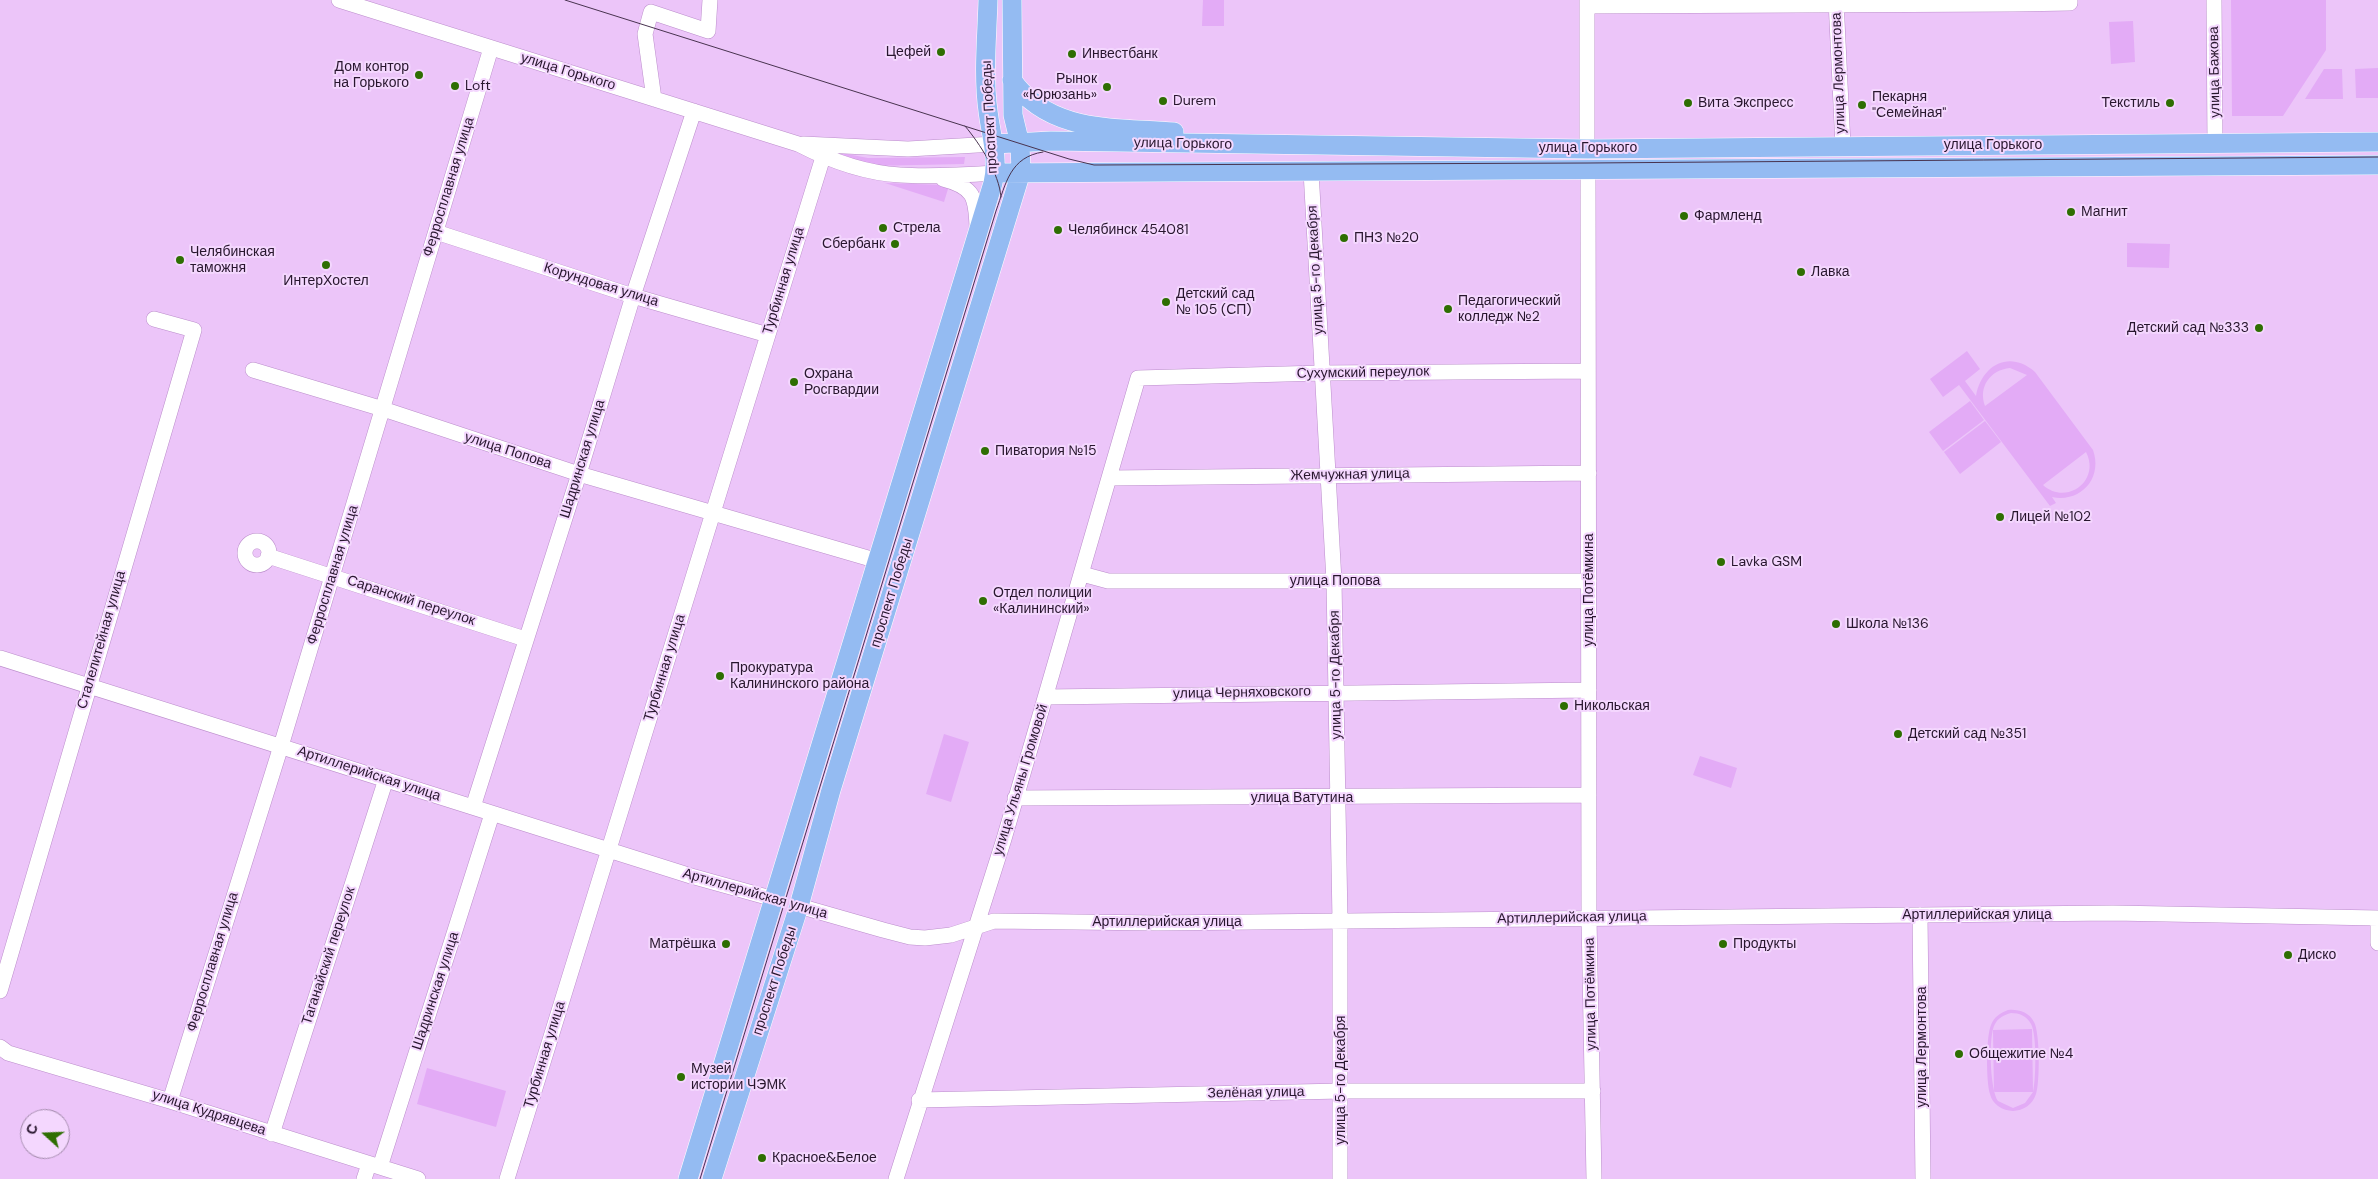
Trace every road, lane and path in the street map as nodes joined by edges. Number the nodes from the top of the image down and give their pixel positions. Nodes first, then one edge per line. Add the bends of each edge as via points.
1 (339, 0) edge
2 (710, 0) edge
3 (988, 0) edge
4 (1012, 0) edge
5 (2214, 0) edge
6 (2070, 1) edge
7 (1836, 2) edge
8 (1587, 3) edge
9 (491, 48) junction
10 (1012, 80) junction
11 (654, 99) junction
12 (694, 111) junction
13 (2378, 142) edge
14 (798, 144) junction
15 (994, 144) junction
16 (1020, 144) junction
17 (2215, 144) junction
18 (1248, 145) junction
19 (1843, 146) junction
20 (1405, 147) junction
21 (1587, 149) junction
22 (823, 157) junction
23 (2378, 165) edge
24 (2215, 166) junction
25 (1588, 170) junction
26 (1311, 171) junction
27 (1404, 171) junction
28 (1021, 172) junction
29 (996, 173) junction
30 (927, 175) junction
31 (436, 232) junction
32 (977, 236) junction
33 (633, 296) junction
34 (154, 319) dead end
35 (768, 335) junction
36 (253, 370) dead end
37 (1322, 372) junction
38 (1588, 372) junction
39 (1138, 378) joint
40 (383, 409) junction
41 (1589, 473) junction
42 (579, 474) junction
43 (1329, 475) junction
44 (1110, 478) junction
45 (713, 512) junction
46 (268, 556) dead end
47 (878, 561) junction
48 (1082, 574) junction
49 (332, 576) junction
50 (1334, 581) junction
51 (1589, 581) junction
52 (525, 639) junction
53 (0, 658) edge
54 (88, 686) junction
55 (1589, 690) junction
56 (1336, 692) junction
57 (1046, 697) junction
58 (281, 746) junction
59 (386, 779) junction
60 (1589, 795) junction
61 (1016, 798) junction
62 (1337, 798) junction
63 (473, 807) junction
64 (492, 814) junction
65 (608, 850) junction
66 (774, 899) junction
67 (798, 906) junction
68 (1920, 915) junction
69 (1589, 918) junction
70 (2378, 918) edge
71 (1340, 921) junction
72 (975, 929) junction
73 (2378, 943) edge
74 (0, 991) edge
75 (0, 1047) edge
76 (1342, 1091) junction
77 (1592, 1092) junction
78 (919, 1100) junction
79 (170, 1101) junction
80 (272, 1134) junction
81 (374, 1166) junction
82 (364, 1179) edge
83 (418, 1179) edge
84 (507, 1179) edge
85 (688, 1179) edge
86 (712, 1179) edge
87 (896, 1179) edge
88 (1340, 1179) edge
89 (1594, 1179) edge
90 (1923, 1179) edge

1 - 9 street, улица Горького
2 - 11 street via 708,31 651,12 645,34
3 - 15 main road, проспект Победы via 986,79
4 - 10 main road, проспект Победы
5 - 17 street, улица Бажова
6 - 7 street
7 - 8 street
7 - 19 street, улица Лермонтова
8 - 21 street, улица Потёмкина
9 - 11 street, улица Горького
9 - 31 street, Ферросплавная улица
10 - 16 main road, проспект Победы via 1013,116
10 - 18 main road via 1034,105 1076,123 1218,136
11 - 12 street, улица Горького
12 - 14 street, улица Горького
12 - 33 street, Шадринская улица
13 - 17 main road, улица Горького
14 - 15 street, улица Горького via 908,149
14 - 22 street, улица Горького
15 - 16 main road, улица Горького
15 - 29 main road, проспект Победы
16 - 18 main road, улица Горького via 1051,141
16 - 28 main road, проспект Победы
17 - 19 main road, улица Горького
17 - 24 main road
18 - 20 main road, улица Горького
19 - 21 main road, улица Горького
20 - 21 main road, улица Горького
20 - 27 main road
21 - 25 main road, улица Потёмкина
22 - 30 street, улица Горького via 873,172
22 - 35 street, Турбинная улица
23 - 24 main road, улица Горького
24 - 25 main road, улица Горького
25 - 27 main road, улица Горького
25 - 38 street, улица Потёмкина
26 - 27 main road, улица Горького
26 - 28 main road, улица Горького
26 - 37 street, улица 5-го Декабря
28 - 29 main road, улица Горького
28 - 67 main road, проспект Победы
29 - 30 street, улица Горького
29 - 32 main road, проспект Победы
30 - 32 street, улица Горького via 958,183 971,192 976,205
31 - 33 street, Корундовая улица
31 - 40 street, Ферросплавная улица
32 - 47 main road, проспект Победы
33 - 35 street, Корундовая улица
33 - 42 street, Шадринская улица
34 - 54 street, Сталелитейная улица via 194,330
35 - 45 street, Турбинная улица
36 - 40 street, улица Попова
37 - 38 street, Сухумский переулок
37 - 39 street, Сухумский переулок
37 - 43 street, улица 5-го Декабря
38 - 41 street, улица Потёмкина
39 - 44 street, улица Ульяны Громовой
40 - 42 street, улица Попова
40 - 49 street, Ферросплавная улица
41 - 43 street, Жемчужная улица
41 - 51 street, улица Потёмкина
42 - 45 street, улица Попова
42 - 52 street, Шадринская улица
43 - 44 street, Жемчужная улица
43 - 50 street, улица 5-го Декабря
44 - 48 street, улица Ульяны Громовой
45 - 47 street, улица Попова
45 - 65 street, Турбинная улица
46 - 49 street, Саранский переулок
47 - 66 main road, проспект Победы
48 - 50 street, улица Попова via 1108,581
48 - 57 street, улица Ульяны Громовой
49 - 52 street, Саранский переулок
49 - 58 street, Ферросплавная улица
50 - 51 street, улица Попова
50 - 56 street, улица 5-го Декабря
51 - 55 street, улица Потёмкина
52 - 63 street, Шадринская улица
53 - 54 street, Артиллерийская улица
54 - 58 street, Артиллерийская улица
54 - 74 street, Сталелитейная улица
55 - 56 street, улица Черняховского
55 - 60 street, улица Потёмкина
56 - 57 street, улица Черняховского
56 - 62 street, улица 5-го Декабря
57 - 61 street, улица Ульяны Громовой
58 - 59 street, Артиллерийская улица
58 - 79 street, Ферросплавная улица
59 - 63 street, Артиллерийская улица
59 - 80 street, Таганайский переулок
60 - 62 street, улица Ватутина
60 - 69 street, улица Потёмкина
61 - 62 street, улица Ватутина
61 - 72 street, улица Ульяны Громовой
62 - 71 street, улица 5-го Декабря
63 - 64 street, Артиллерийская улица
64 - 65 street, Артиллерийская улица
64 - 81 street, Шадринская улица
65 - 66 street, Артиллерийская улица
65 - 84 street, Турбинная улица
66 - 67 main road, Артиллерийская улица
66 - 85 main road, проспект Победы
67 - 72 street, Артиллерийская улица via 910,937 951,935
67 - 86 main road, проспект Победы
68 - 69 street, Артиллерийская улица
68 - 70 street, Артиллерийская улица via 2113,913
68 - 90 street, улица Лермонтова
69 - 71 street, Артиллерийская улица
69 - 77 street, улица Потёмкина
70 - 73 street
71 - 72 street, Артиллерийская улица via 994,921
71 - 76 street, улица 5-го Декабря
72 - 78 street, улица Ульяны Громовой
75 - 79 street, улица Кудрявцева via 8,1053
76 - 77 street, Зелёная улица
76 - 78 street, Зелёная улица
76 - 88 street, улица 5-го Декабря
77 - 89 street, улица Потёмкина
78 - 87 street, улица Ульяны Громовой
79 - 80 street, улица Кудрявцева
80 - 81 street, улица Кудрявцева
81 - 82 street, Шадринская улица
81 - 83 street, улица Кудрявцева

